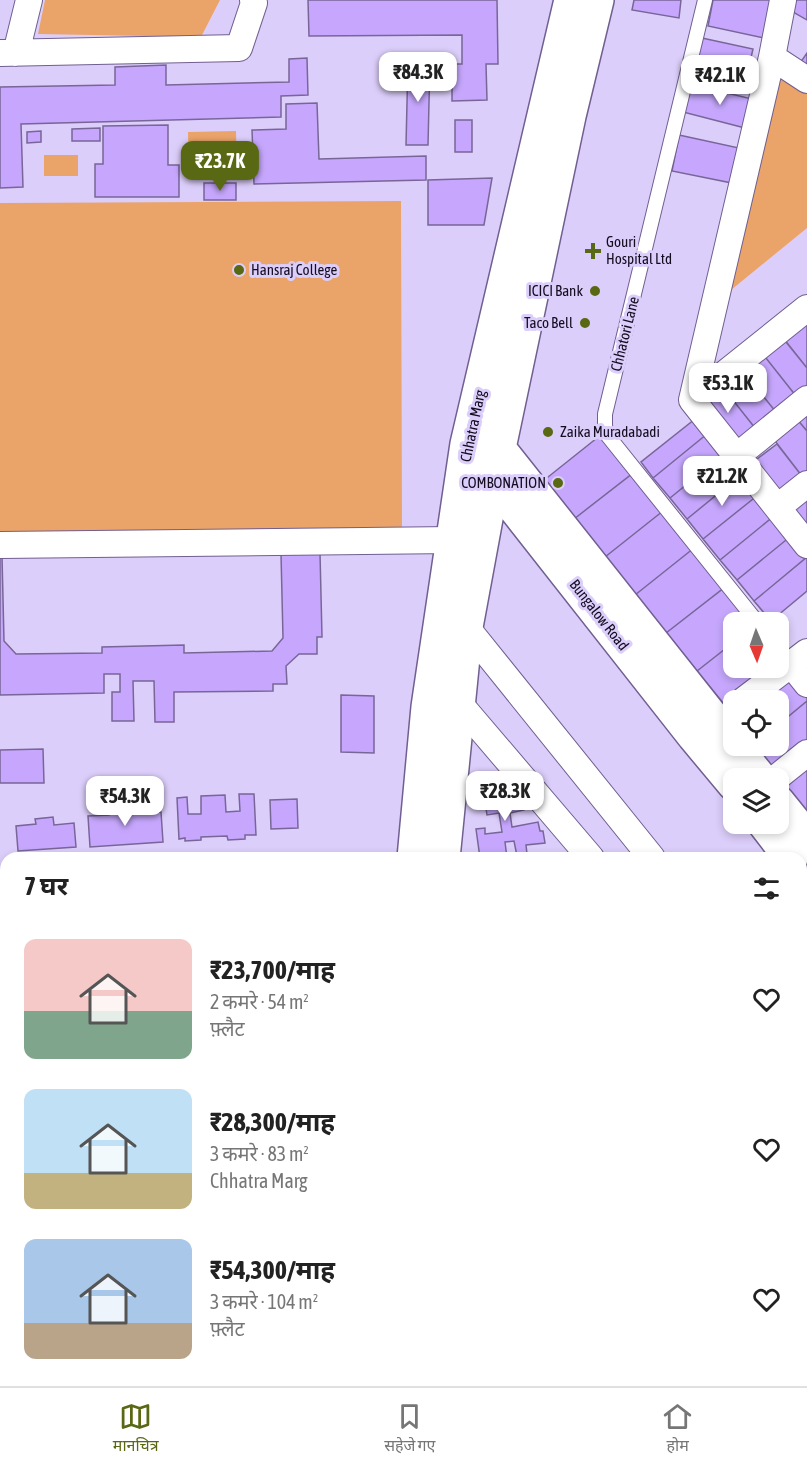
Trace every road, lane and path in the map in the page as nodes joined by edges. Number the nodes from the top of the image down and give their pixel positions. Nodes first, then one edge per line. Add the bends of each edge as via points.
1 (29, 0) edge
2 (253, 0) edge
3 (571, 0) edge
4 (597, 0) edge
5 (705, 0) edge
6 (783, 0) edge
7 (8, 53) edge
8 (772, 57) junction
9 (807, 80) edge
10 (807, 308) edge
11 (807, 399) edge
12 (693, 400) junction
13 (470, 432) junction
14 (499, 448) junction
15 (737, 456) junction
16 (493, 480) junction
17 (807, 484) edge
18 (778, 507) junction
19 (453, 540) junction
20 (0, 545) edge
21 (807, 545) edge
22 (749, 612) edge
23 (466, 627) junction
24 (792, 655) edge
25 (807, 684) edge
26 (755, 690) edge
27 (458, 702) junction
28 (723, 724) edge
29 (807, 753) edge
30 (788, 768) edge
31 (723, 770) edge
32 (789, 816) edge
33 (773, 834) edge
34 (807, 838) edge
35 (415, 852) edge
36 (444, 852) edge
37 (586, 852) edge
38 (647, 852) edge
39 (786, 852) edge

1 - 7 street
2 - 7 street via 239,48
3 - 13 street, Chhatra Marg
4 - 14 street, Chhatra Marg
5 - 22 lane, Chhatori Lane via 605,426 608,436
6 - 8 street
8 - 9 street
8 - 12 street
10 - 12 street
11 - 15 street
12 - 15 street
13 - 14 street
13 - 16 street, Bungalow Road
13 - 19 street, Chhatra Marg
14 - 16 street, Chhatra Marg
14 - 28 street
15 - 18 street
16 - 23 street, Chhatra Marg
16 - 31 street, Bungalow Road
17 - 18 street
18 - 21 street
19 - 20 street
19 - 35 street, Chhatra Marg via 428,708
23 - 27 street, Chhatra Marg
23 - 38 street
24 - 25 street
24 - 26 street
27 - 36 street, Chhatra Marg
27 - 37 street
29 - 30 street
32 - 34 street
33 - 39 street

